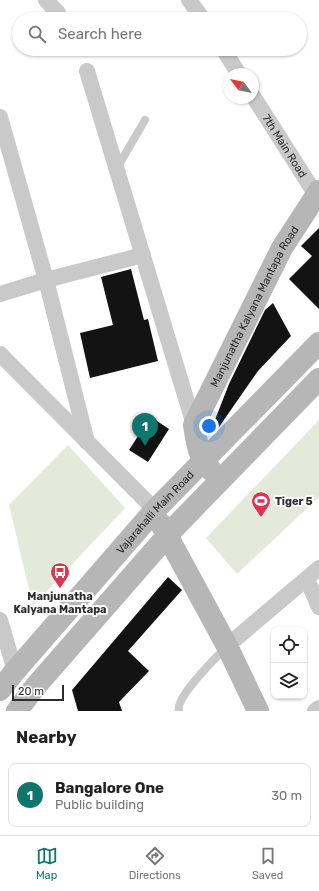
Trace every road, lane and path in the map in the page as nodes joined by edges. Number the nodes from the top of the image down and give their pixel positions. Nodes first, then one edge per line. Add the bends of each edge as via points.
1 (46, 0) edge
2 (189, 0) edge
3 (57, 12) edge
4 (198, 12) edge
5 (227, 56) edge
6 (235, 68) edge
7 (87, 71) dead end
8 (258, 104) edge
9 (0, 118) edge
10 (145, 120) dead end
11 (117, 169) junction
12 (318, 193) edge
13 (143, 255) junction
14 (46, 280) junction
15 (0, 294) edge
16 (319, 343) edge
17 (0, 354) edge
18 (319, 380) edge
19 (194, 425) junction
20 (87, 442) junction
21 (203, 461) junction
22 (220, 480) junction
23 (155, 510) junction
24 (167, 536) junction
25 (319, 568) edge
26 (307, 579) junction
27 (319, 607) edge
28 (0, 620) edge
29 (227, 646) junction
30 (15, 671) junction
31 (0, 690) edge
32 (27, 707) edge
33 (319, 708) edge
34 (179, 711) edge
35 (258, 711) edge
36 (315, 711) edge

1 - 3 street
2 - 4 street
5 - 6 street
7 - 11 street
8 - 12 street, 7th Main Road
9 - 14 street
10 - 11 lane
11 - 13 street
12 - 19 main road, Manjunatha Kalyana Mantapa Road via 282,248
13 - 14 street
13 - 19 street
14 - 15 street
14 - 20 street
16 - 21 main road, Vajarahalli Main Road
17 - 20 street
18 - 22 main road
19 - 21 main road via 197,447
20 - 23 street
21 - 22 main road
21 - 23 main road, Vajarahalli Main Road
22 - 24 main road
23 - 24 main road
23 - 30 main road, Vajarahalli Main Road
24 - 29 main road
24 - 32 main road
25 - 26 street
26 - 27 street
26 - 29 street
28 - 30 street
29 - 34 lane via 187,690 180,700
29 - 35 main road
30 - 31 main road, Vajarahalli Main Road
30 - 32 main road
33 - 36 street

